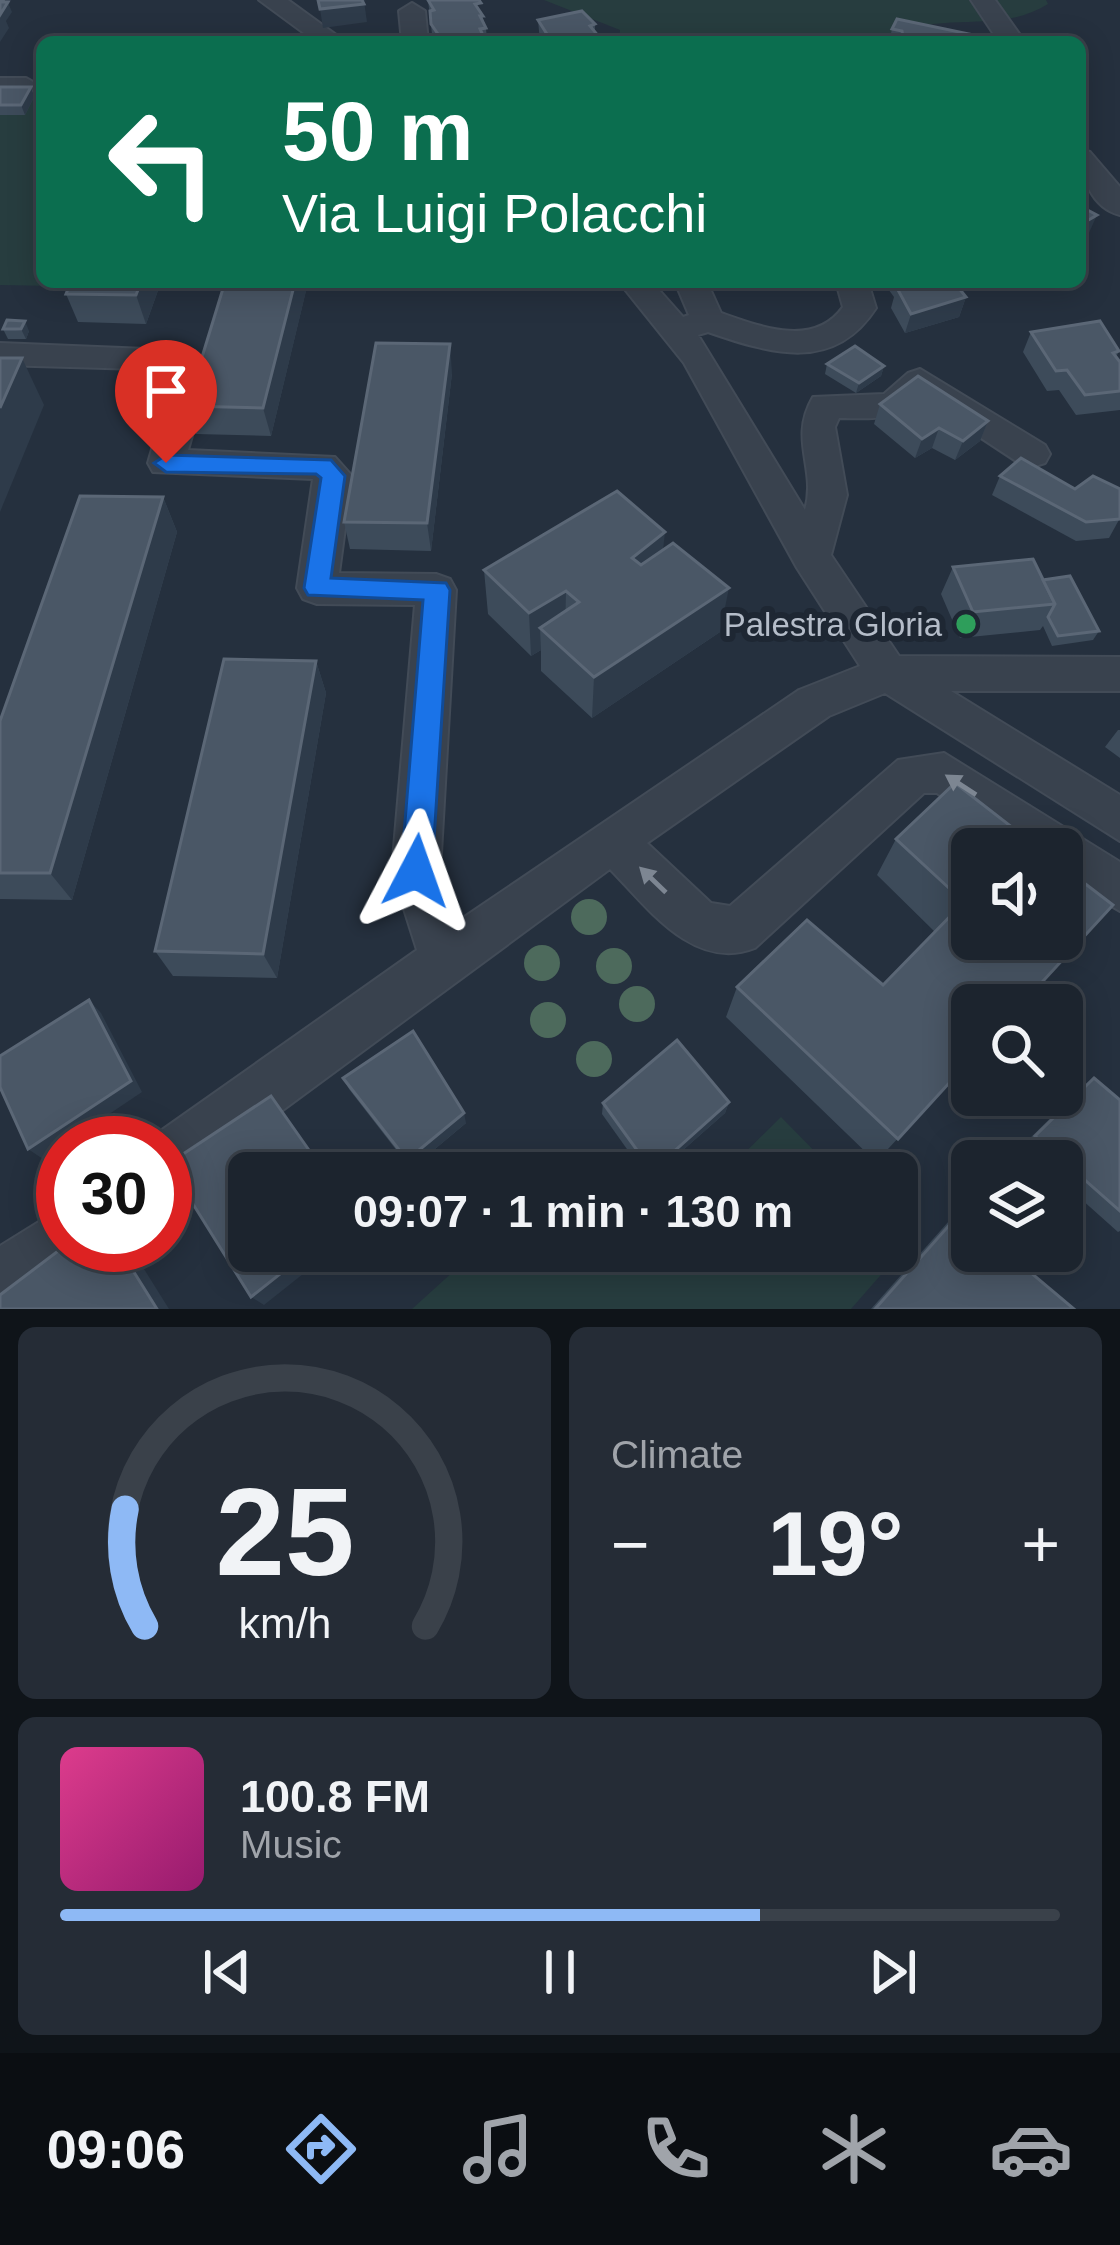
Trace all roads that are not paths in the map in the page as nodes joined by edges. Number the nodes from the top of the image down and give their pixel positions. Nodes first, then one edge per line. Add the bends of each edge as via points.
1 (271, 0) edge
2 (982, 0) edge
3 (306, 10) edge
4 (412, 11) dead end
5 (328, 36) edge
6 (414, 36) edge
7 (1008, 36) edge
8 (1086, 165) edge
9 (1120, 206) edge
10 (642, 288) edge
11 (692, 288) edge
12 (854, 288) edge
13 (692, 326) junction
14 (0, 354) edge
15 (1032, 454) dead end
16 (811, 557) junction
17 (888, 673) junction
18 (1120, 674) edge
19 (1120, 820) edge
20 (1027, 828) edge
21 (613, 841) junction
22 (1083, 865) edge
23 (1120, 890) edge
24 (445, 959) junction
25 (192, 1142) edge
26 (36, 1256) edge
27 (0, 1282) edge

1 - 3 street
2 - 7 street
3 - 5 street
4 - 6 street
8 - 9 street
10 - 13 street
11 - 13 street
12 - 13 street via 860,308 830,338 782,341
13 - 16 street via 698,357
14 - 24 street via 183,359 194,368 166,463 322,466 333,476 317,588 436,590 416,871
15 - 16 street via 920,382 892,406 826,406 817,427 829,495
16 - 17 street
17 - 18 street
17 - 19 street
17 - 21 street via 814,703
20 -> 21 street via 944,773 914,774 737,931 699,924
21 - 24 street
22 - 23 street
24 - 25 street
26 - 27 street

